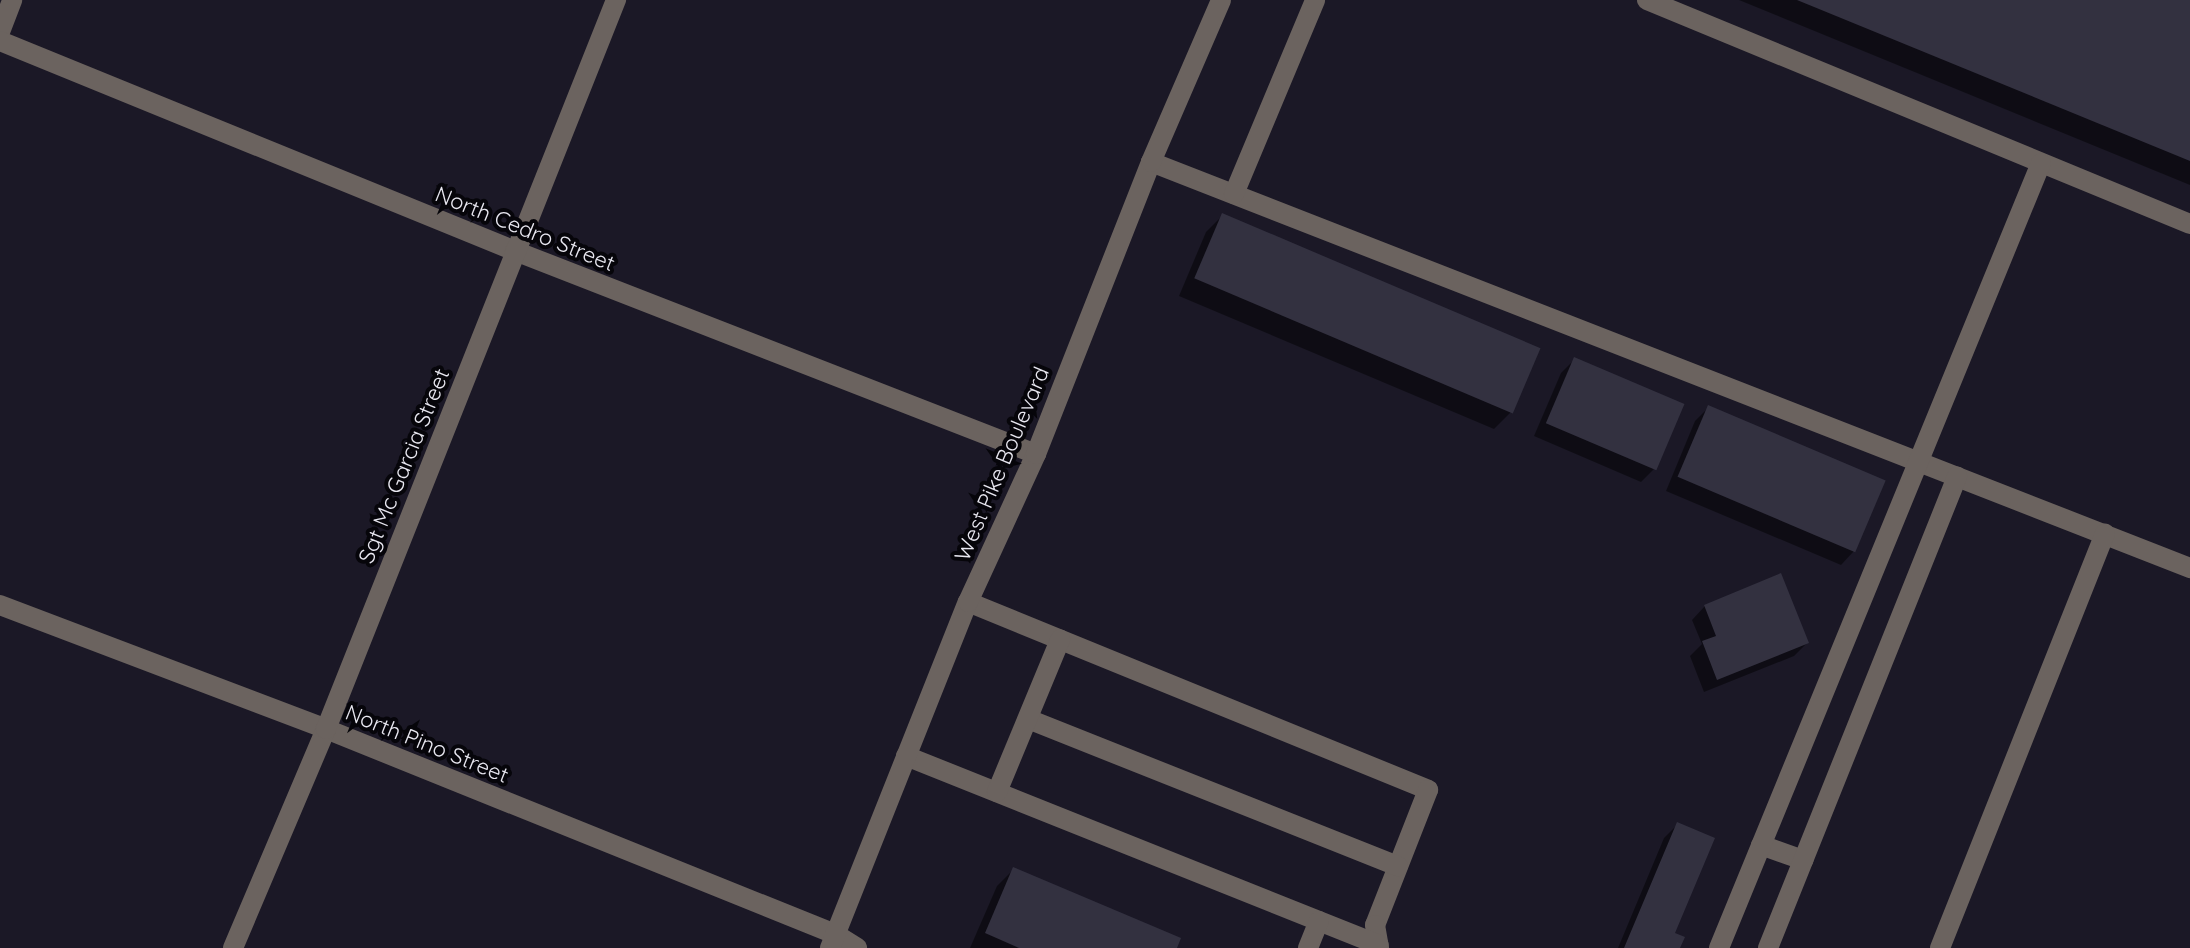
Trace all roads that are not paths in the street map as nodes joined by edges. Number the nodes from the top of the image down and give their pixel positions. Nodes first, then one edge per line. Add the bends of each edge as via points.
1 (12, 0) edge
2 (616, 0) edge
3 (1221, 0) edge
4 (1315, 0) edge
5 (1647, 0) edge
6 (0, 32) edge
7 (0, 41) edge
8 (1151, 162) junction
9 (2041, 163) junction
10 (1234, 194) junction
11 (2190, 224) edge
12 (515, 251) junction
13 (1036, 454) junction
14 (1918, 462) junction
15 (1957, 477) junction
16 (2105, 534) junction
17 (2190, 568) edge
18 (968, 602) junction
19 (0, 605) edge
20 (1060, 640) junction
21 (1028, 719) junction
22 (326, 729) junction
23 (906, 756) junction
24 (997, 792) junction
25 (1761, 845) junction
26 (1803, 860) junction
27 (1398, 866) junction
28 (1319, 921) junction
29 (832, 941) edge
30 (1379, 946) edge
31 (233, 948) edge
32 (857, 948) edge
33 (1308, 948) edge
34 (1719, 948) edge
35 (1768, 948) edge
36 (1940, 948) edge

1 - 6 street
2 - 12 street, Sgt Mc Garcia Street
3 - 8 street, West Pike Boulevard
4 - 10 street
5 - 9 street
7 - 12 street, North Cedro Street
8 - 10 street
8 - 13 street, West Pike Boulevard
9 - 11 street
9 - 14 street
10 - 14 street
12 - 13 street, North Cedro Street
12 - 22 street, Sgt Mc Garcia Street
13 - 18 street, West Pike Boulevard
14 - 15 street
14 - 25 street
15 - 16 street
15 - 26 street
16 - 17 street
16 - 36 street
18 - 20 street
18 - 23 street, West Pike Boulevard
19 - 22 street, North Pino Street
20 - 21 street
20 - 27 street via 1428,790
21 - 24 street
21 - 27 street
22 - 29 street, North Pino Street
22 - 31 street, Sgt Mc Garcia Street
23 - 24 street
23 - 29 street, West Pike Boulevard
24 - 28 street
25 - 26 street
25 - 34 street
26 - 35 street
27 - 30 street via 1375,925
28 - 30 street
28 - 33 street
29 - 32 street, North Pino Street

